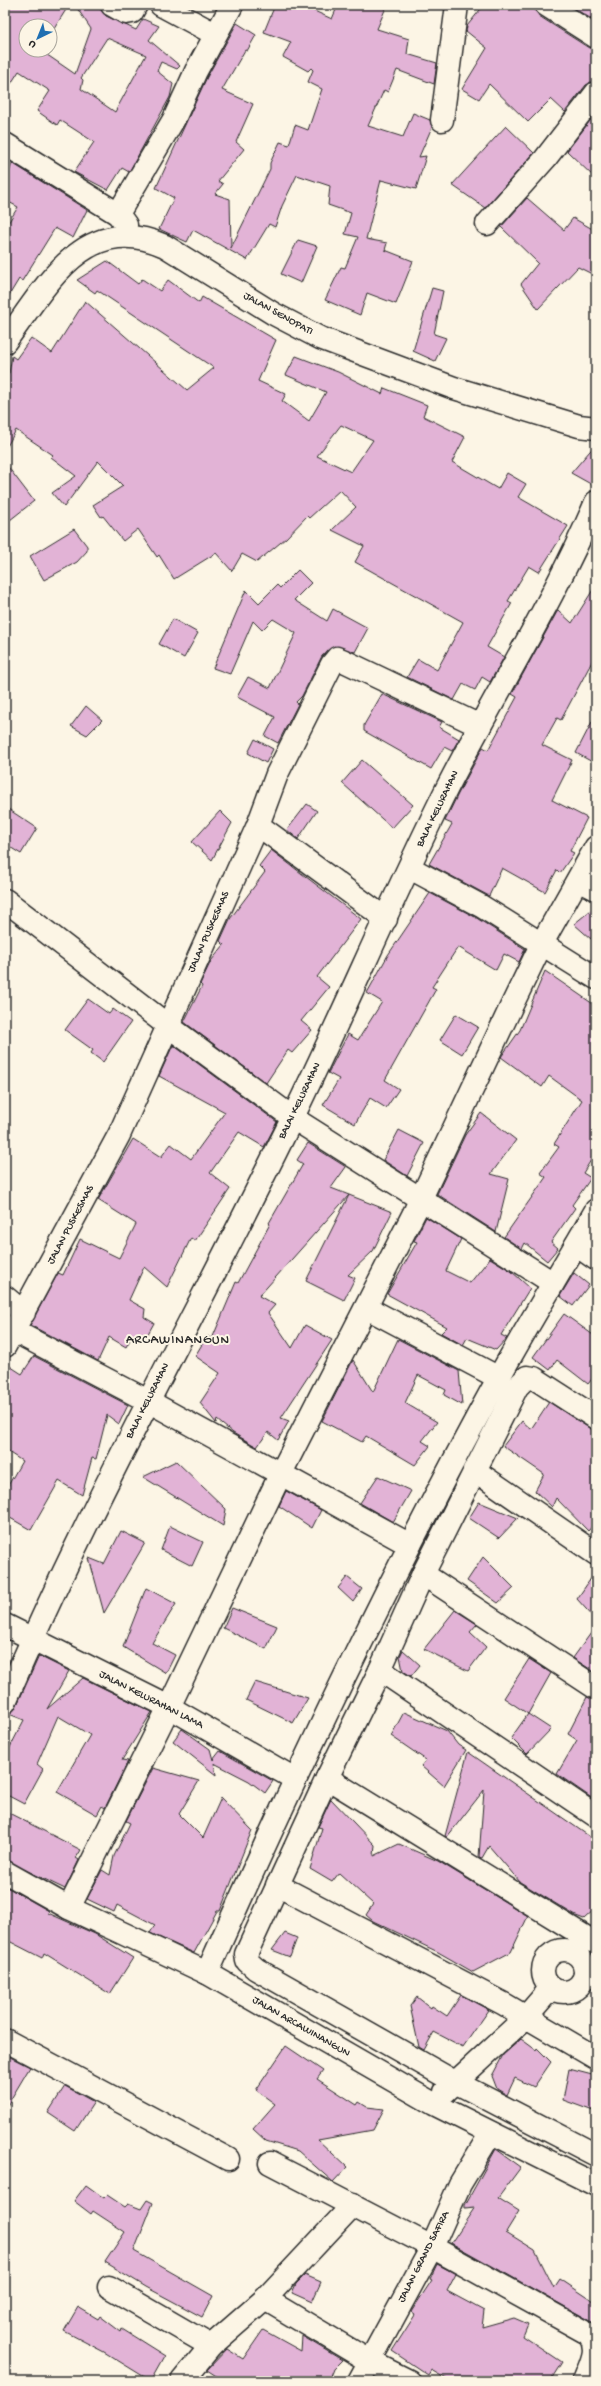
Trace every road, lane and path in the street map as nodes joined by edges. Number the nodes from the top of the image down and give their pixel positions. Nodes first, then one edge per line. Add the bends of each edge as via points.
1 (112, 5) edge
2 (136, 5) edge
3 (160, 5) edge
4 (232, 5) edge
5 (457, 5) edge
6 (546, 5) edge
7 (215, 34) junction
8 (596, 37) edge
9 (596, 93) edge
10 (442, 120) dead end
11 (5, 144) edge
12 (118, 214) junction
13 (487, 224) dead end
14 (134, 236) junction
15 (5, 342) edge
16 (596, 428) edge
17 (596, 502) edge
18 (480, 726) junction
19 (258, 825) junction
20 (596, 847) edge
21 (410, 868) junction
22 (587, 885) edge
23 (5, 900) edge
24 (386, 919) junction
25 (542, 943) junction
26 (596, 978) edge
27 (167, 1025) junction
28 (293, 1118) junction
29 (420, 1199) junction
30 (596, 1210) edge
31 (576, 1245) junction
32 (596, 1259) edge
33 (553, 1283) junction
34 (5, 1297) edge
35 (367, 1308) junction
36 (24, 1313) junction
37 (9, 1339) edge
38 (498, 1378) junction
39 (148, 1401) junction
40 (596, 1418) edge
41 (474, 1470) junction
42 (281, 1473) junction
43 (410, 1545) junction
44 (596, 1554) edge
45 (423, 1574) junction
46 (5, 1625) edge
47 (32, 1639) junction
48 (380, 1670) junction
49 (596, 1688) edge
50 (5, 1702) edge
51 (169, 1707) junction
52 (327, 1778) junction
53 (295, 1779) junction
54 (596, 1816) edge
55 (5, 1872) edge
56 (277, 1885) junction
57 (68, 1908) junction
58 (589, 1953) edge
59 (207, 1973) junction
60 (551, 1988) junction
61 (525, 2018) junction
62 (5, 2040) edge
63 (596, 2058) edge
64 (455, 2082) junction
65 (434, 2104) junction
66 (491, 2133) junction
67 (596, 2155) edge
68 (228, 2159) dead end
69 (270, 2163) dead end
70 (596, 2186) edge
71 (352, 2206) junction
72 (432, 2247) junction
73 (109, 2287) dead end
74 (265, 2299) junction
75 (211, 2346) junction
76 (369, 2361) junction
77 (186, 2380) edge
78 (359, 2381) edge
79 (409, 2381) edge
80 (584, 2381) edge

1 - 2 street via 126,13 132,12
3 - 7 street
4 - 7 street
5 - 10 street
6 - 8 street
7 - 12 street via 174,120
9 - 13 street via 545,159
11 - 12 street
12 - 14 street
14 - 15 street, JALAN SENOPATI via 122,236 78,252 55,275
14 - 16 street, JALAN SENOPATI via 165,246 274,314 320,338 454,388 579,426
17 - 18 street, BALAI KELURAHAN via 576,551
18 - 19 street, JALAN PUSKESMAS via 336,658 278,774
18 - 21 street, BALAI KELURAHAN via 446,790
19 - 24 street
19 - 27 street, JALAN PUSKESMAS
20 - 22 street
21 - 24 street, BALAI KELURAHAN
21 - 25 street via 475,902
22 - 25 street
23 - 27 street
24 - 28 street, BALAI KELURAHAN
25 - 26 street
25 - 29 street
27 - 28 street
27 - 36 street, JALAN PUSKESMAS via 118,1136
28 - 29 street
28 - 39 street, BALAI KELURAHAN
29 - 33 street
29 - 35 street
30 - 31 street
31 - 32 street
31 - 33 street
33 - 38 street
34 - 36 street
35 - 38 street
35 - 42 street
36 - 37 street, JALAN PUSKESMAS
37 - 39 street
38 - 43 street
39 - 42 street
39 - 47 street, BALAI KELURAHAN
40 - 41 street via 534,1378 527,1377 518,1386
41 - 44 street
41 - 45 street
42 - 43 street
42 - 51 street
43 - 53 street
45 - 48 street
45 - 49 street
46 - 47 street, JALAN KELURAHAN LAMA
47 - 50 street, BALAI KELURAHAN
47 - 51 street, JALAN KELURAHAN LAMA
48 - 52 street
48 - 54 street
51 - 53 street, JALAN KELURAHAN LAMA
51 - 57 street
52 - 56 street
52 - 58 street
53 - 59 street
55 - 57 street, JALAN ARCAWINANGUN
56 - 61 street via 504,2004
56 - 64 street via 246,1954 250,1964
57 - 59 street, JALAN ARCAWINANGUN
58 - 60 street via 586,1972 580,1986 564,1993
58 - 60 street via 558,1950 547,1958 543,1975
59 - 65 street, JALAN ARCAWINANGUN
60 - 61 street
61 - 63 street
61 - 64 street
62 - 68 street
64 - 65 street
64 - 67 street
65 - 66 street, JALAN ARCAWINANGUN
66 - 70 street, JALAN ARCAWINANGUN
66 - 72 street, JALAN GRAND SAFIRA via 460,2184
69 - 71 street
71 - 72 street
71 - 74 street
72 - 76 street, JALAN GRAND SAFIRA
72 - 80 street via 589,2334 595,2343 594,2354
73 - 75 street
74 - 75 street
74 - 76 street
75 - 77 street
76 - 78 street, JALAN GRAND SAFIRA
76 - 79 street

